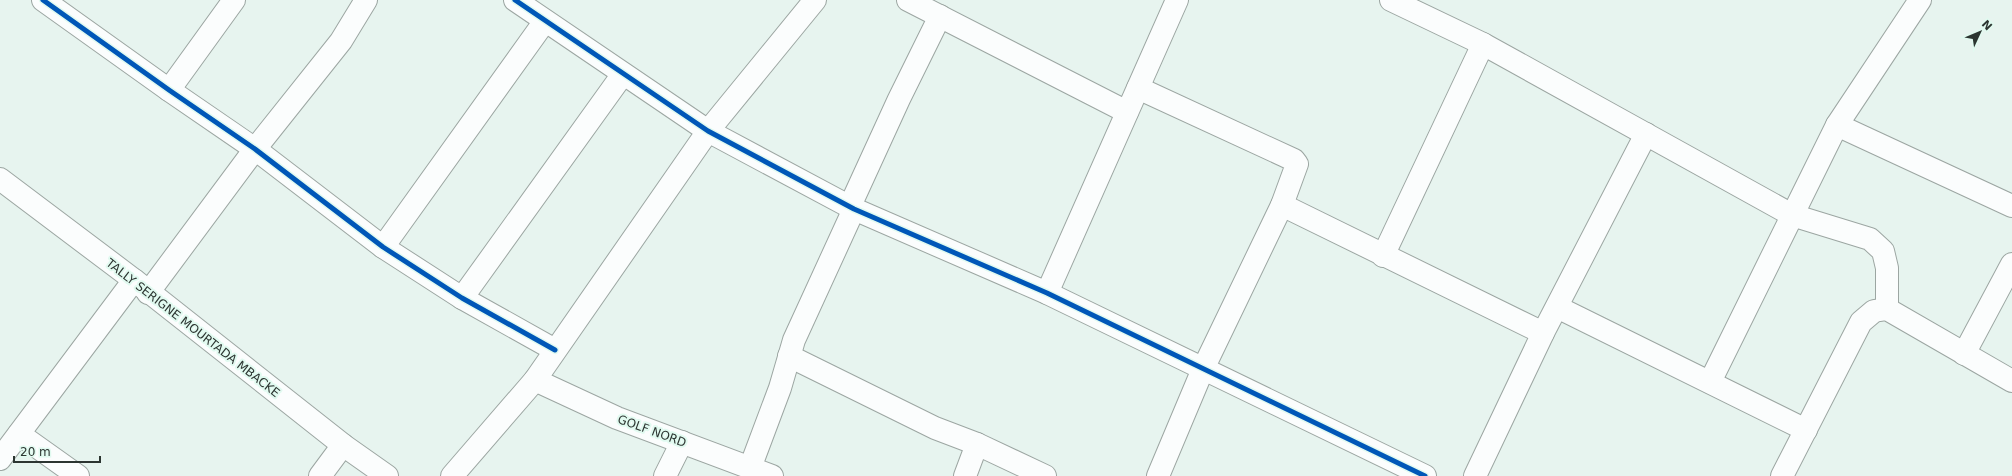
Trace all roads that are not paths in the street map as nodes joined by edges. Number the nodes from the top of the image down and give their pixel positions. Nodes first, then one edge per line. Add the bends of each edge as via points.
1 (43, 0) edge
2 (234, 0) edge
3 (366, 0) edge
4 (814, 0) edge
5 (908, 0) edge
6 (1178, 0) edge
7 (1391, 0) edge
8 (1920, 0) edge
9 (524, 3) edge
10 (940, 16) junction
11 (545, 21) junction
12 (1483, 44) junction
13 (623, 74) junction
14 (1138, 88) junction
15 (169, 90) junction
16 (1127, 112) junction
17 (1837, 125) junction
18 (708, 131) junction
19 (1646, 134) junction
20 (255, 149) junction
21 (0, 180) edge
22 (1282, 205) junction
23 (2012, 206) edge
24 (852, 208) junction
25 (1792, 215) junction
26 (383, 247) junction
27 (1383, 256) junction
28 (2012, 264) edge
29 (141, 287) junction
30 (1047, 293) junction
31 (462, 298) junction
32 (1557, 307) junction
33 (1887, 309) junction
34 (1543, 333) junction
35 (554, 350) junction
36 (1964, 354) junction
37 (789, 356) junction
38 (1203, 369) junction
39 (535, 380) junction
40 (1710, 382) junction
41 (2012, 382) edge
42 (1806, 430) junction
43 (19, 434) junction
44 (682, 442) junction
45 (977, 444) junction
46 (343, 445) junction
47 (0, 459) edge
48 (750, 468) junction
49 (78, 476) edge
50 (320, 476) edge
51 (387, 476) edge
52 (452, 476) edge
53 (665, 476) edge
54 (772, 476) edge
55 (965, 476) edge
56 (1045, 476) edge
57 (1158, 476) edge
58 (1425, 476) edge
59 (1475, 476) edge
60 (1782, 476) edge

1 - 15 street
2 - 15 street
3 - 20 street via 341,41
4 - 18 street
5 - 10 street
6 - 14 street
7 - 12 street
8 - 17 street
9 - 11 street
10 - 16 street
10 - 24 street via 899,99
11 - 13 street
11 - 26 street
12 - 19 street
12 - 27 street
13 - 18 street
13 - 31 street
14 - 16 street
14 - 22 street via 1294,160 1297,164 1296,169
15 - 20 street
16 - 30 street
17 - 23 street
17 - 25 street
18 - 24 street
18 - 35 street
19 - 25 street
19 - 32 street
20 - 26 street
20 - 29 street
21 - 29 street, TALLY SERIGNE MOURTADA MBACKE
22 - 27 street
22 - 38 street
24 - 30 street
24 - 37 street
25 - 33 street via 1870,239 1883,251 1888,268
25 - 40 street
26 - 31 street
27 - 34 street
28 - 36 street
29 - 43 street
29 - 46 street, TALLY SERIGNE MOURTADA MBACKE
30 - 38 street
31 - 35 street
32 - 34 street
32 - 40 street
33 - 36 street
33 - 42 street via 1874,311 1861,322
34 - 59 street
35 - 39 street
36 - 41 street
37 - 45 street via 935,428
37 - 48 street via 780,388
38 - 57 street
38 - 58 street
39 - 44 street, GOLF NORD via 617,418
39 - 52 street
40 - 42 street
42 - 60 street
43 - 47 street
43 - 49 street
44 - 48 street, GOLF NORD
44 - 53 street
45 - 55 street
45 - 56 street
46 - 50 street
46 - 51 street, TALLY SERIGNE MOURTADA MBACKE
48 - 54 street, GOLF NORD

